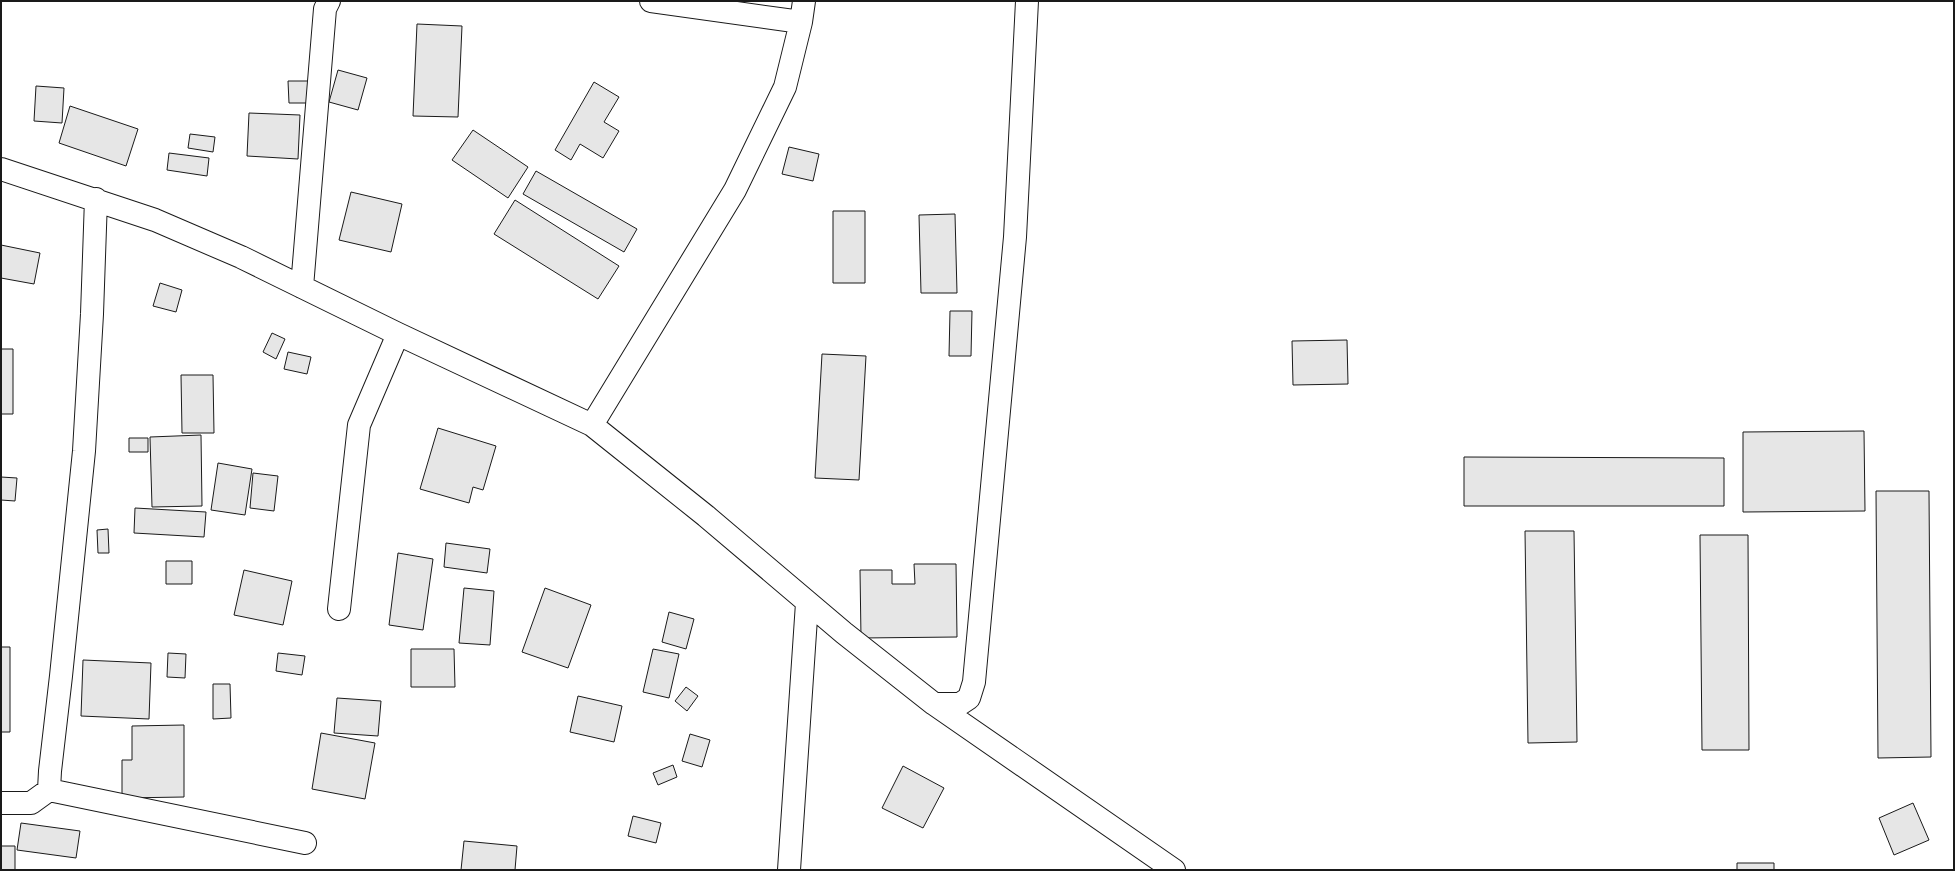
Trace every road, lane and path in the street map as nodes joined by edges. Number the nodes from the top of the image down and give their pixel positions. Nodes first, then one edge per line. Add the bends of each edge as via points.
1 (329, 1) edge
2 (651, 1) edge
3 (1028, 1) edge
4 (803, 12) edge
5 (1, 169) edge
6 (96, 199) junction
7 (302, 287) junction
8 (398, 334) junction
9 (592, 425) junction
10 (807, 603) junction
11 (339, 609) dead end
12 (934, 704) junction
13 (49, 790) junction
14 (1, 803) edge
15 (305, 843) dead end
16 (789, 870) edge
17 (1174, 870) edge

1 - 7 street via 325,9
2 - 4 street
3 - 12 street via 1015,237 974,682 968,698 960,704
4 - 9 street via 785,87 735,190
5 - 6 street
6 - 7 street via 162,223
6 - 13 street via 84,451
7 - 8 street
8 - 9 street
8 - 11 street via 358,426
9 - 10 street via 706,516
10 - 12 street
10 - 16 street
12 - 17 street
13 - 14 street via 31,803
13 - 15 street

